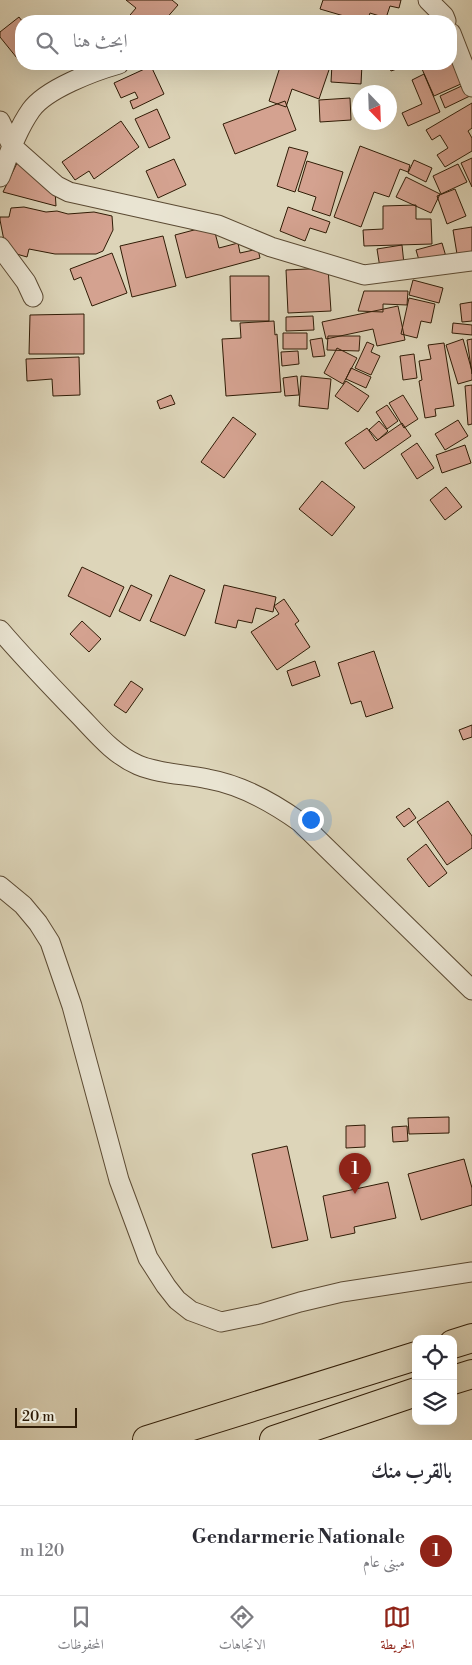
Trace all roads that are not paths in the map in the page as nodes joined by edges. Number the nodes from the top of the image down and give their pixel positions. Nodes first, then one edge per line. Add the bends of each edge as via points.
1 (428, 0) edge
2 (443, 15) edge
3 (457, 48) edge
4 (104, 70) edge
5 (472, 87) edge
6 (0, 121) edge
7 (12, 146) junction
8 (0, 176) edge
9 (0, 247) edge
10 (472, 262) edge
11 (33, 296) dead end
12 (0, 630) edge
13 (0, 886) edge
14 (472, 990) edge
15 (472, 1272) edge
16 (472, 1338) edge
17 (457, 1343) edge
18 (412, 1357) edge
19 (472, 1374) edge
20 (457, 1379) edge
21 (412, 1393) edge
22 (147, 1440) edge
23 (274, 1440) edge

1 - 2 street
3 - 5 street
4 - 7 street via 60,87 42,98 31,109
6 - 7 street
7 - 8 street
7 - 10 street via 57,186 69,192 218,225 271,247 364,275
9 - 11 street
12 - 14 street via 100,737 123,757 151,770 210,779 247,791 300,822
13 - 15 street via 24,905 50,942 72,1006 119,1180 148,1258 177,1300 191,1312 221,1322 342,1292
16 - 17 main road
18 - 22 main road
19 - 20 main road
21 - 23 main road

